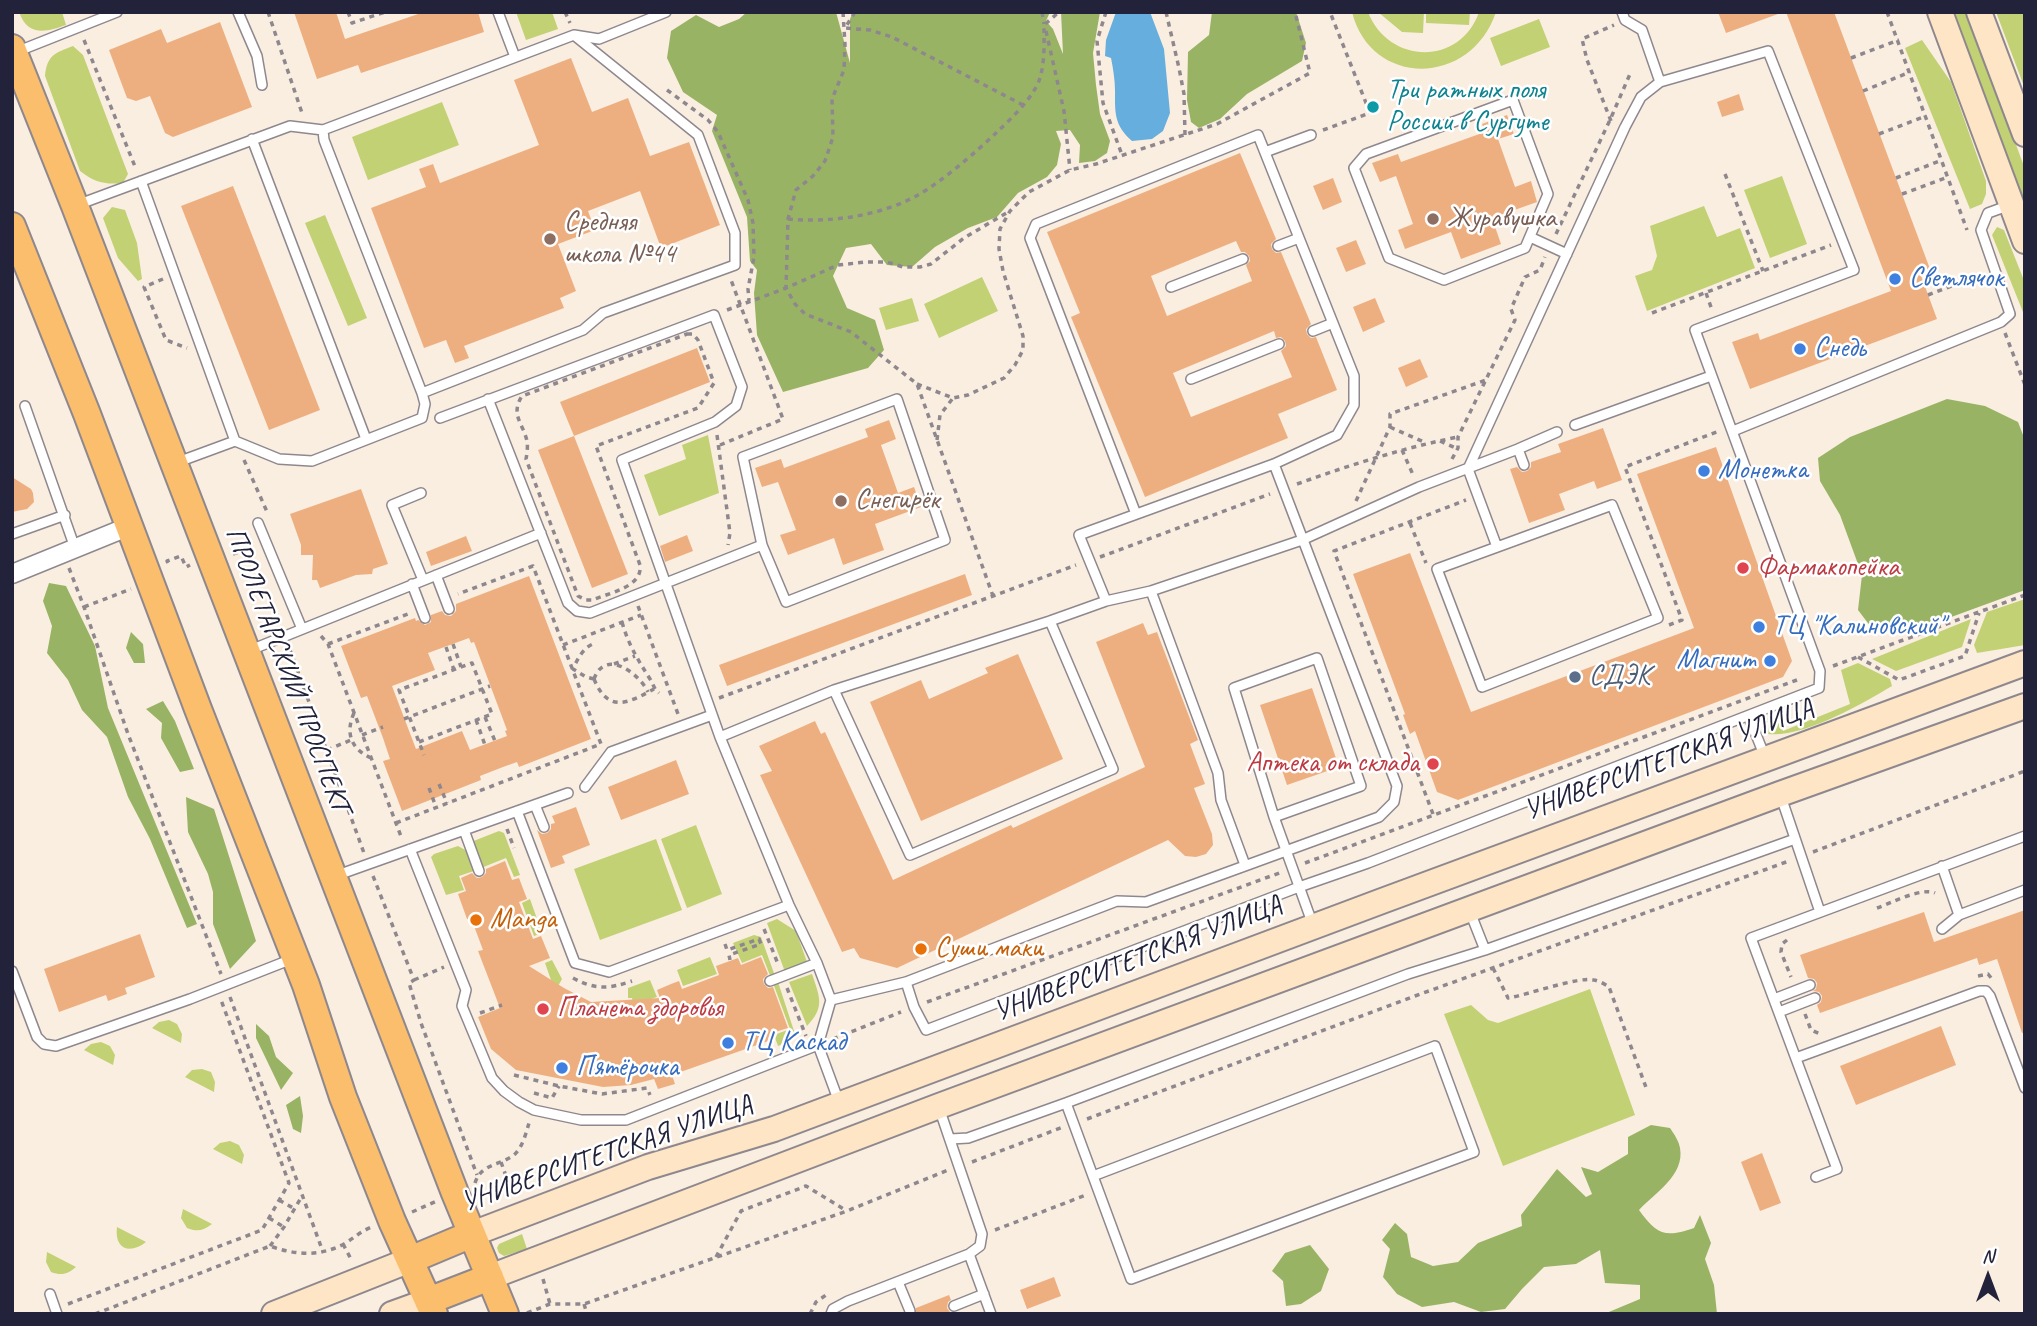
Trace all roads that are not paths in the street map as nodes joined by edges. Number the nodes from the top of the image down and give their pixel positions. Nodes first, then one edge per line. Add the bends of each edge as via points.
1 (117, 12) edge
2 (238, 12) edge
3 (498, 12) edge
4 (666, 12) edge
5 (1940, 12) edge
6 (1979, 12) edge
7 (1623, 16) edge
8 (574, 35) junction
9 (13, 50) edge
10 (515, 57) junction
11 (1660, 82) junction
12 (262, 85) dead end
13 (323, 130) junction
14 (2025, 134) edge
15 (1311, 135) road end
16 (252, 139) junction
17 (1265, 152) junction
18 (141, 181) junction
19 (2012, 205) junction
20 (75, 206) junction
21 (12, 226) edge
22 (1530, 237) junction
23 (1299, 238) junction
24 (2025, 242) edge
25 (1278, 246) dead end
26 (1567, 254) junction
27 (1243, 259) dead end
28 (1171, 287) dead end
29 (1333, 323) junction
30 (1313, 331) dead end
31 (1279, 344) dead end
32 (1711, 376) junction
33 (1191, 379) dead end
34 (422, 393) junction
35 (488, 399) junction
36 (25, 406) dead end
37 (440, 418) dead end
38 (1575, 425) dead end
39 (1732, 429) junction
40 (1557, 432) dead end
41 (366, 439) junction
42 (235, 441) junction
43 (1518, 449) junction
44 (173, 464) junction
45 (1274, 464) junction
46 (1524, 465) dead end
47 (1468, 469) junction
48 (422, 493) dead end
49 (1136, 514) junction
50 (65, 516) junction
51 (258, 523) dead end
52 (130, 526) junction
53 (541, 533) junction
54 (12, 534) edge
55 (1302, 540) junction
56 (762, 545) junction
57 (1497, 547) junction
58 (69, 550) junction
59 (12, 574) edge
60 (436, 575) junction
61 (423, 580) junction
62 (412, 584) junction
63 (666, 585) junction
64 (1151, 591) junction
65 (1106, 601) junction
66 (447, 604) road end
67 (423, 613) road end
68 (1050, 621) junction
69 (306, 627) junction
70 (246, 651) junction
71 (2025, 663) edge
72 (834, 690) junction
73 (2025, 706) edge
74 (712, 715) junction
75 (1749, 717) junction
76 (720, 737) junction
77 (1765, 758) junction
78 (585, 787) dead end
79 (568, 793) dead end
80 (1780, 794) junction
81 (536, 804) junction
82 (517, 811) junction
83 (1273, 817) junction
84 (544, 827) dead end
85 (464, 830) junction
86 (2025, 835) edge
87 (1795, 839) junction
88 (408, 850) junction
89 (1286, 850) junction
90 (1245, 864) junction
91 (1942, 866) junction
92 (479, 871) dead end
93 (334, 877) junction
94 (1299, 887) junction
95 (2025, 890) edge
96 (789, 905) junction
97 (1469, 911) junction
98 (1819, 912) junction
99 (1959, 915) junction
100 (1313, 927) junction
101 (1942, 929) dead end
102 (1485, 950) junction
103 (295, 957) junction
104 (817, 963) junction
105 (12, 971) edge
106 (770, 981) dead end
107 (906, 982) junction
108 (1810, 985) dead end
109 (1815, 998) dead end
110 (1774, 999) junction
111 (831, 1000) junction
112 (1779, 1012) junction
113 (818, 1045) junction
114 (1796, 1058) junction
115 (2025, 1088) edge
116 (1066, 1103) junction
117 (840, 1104) junction
118 (939, 1106) junction
119 (951, 1139) junction
120 (1093, 1177) junction
121 (1816, 1177) dead end
122 (472, 1234) junction
123 (969, 1254) junction
124 (410, 1260) junction
125 (490, 1277) junction
126 (898, 1282) junction
127 (50, 1294) dead end
128 (984, 1294) junction
129 (954, 1306) dead end
130 (431, 1307) edge
131 (56, 1311) edge
132 (910, 1311) dead end
133 (274, 1314) edge
134 (392, 1314) edge
135 (505, 1314) edge
136 (831, 1314) edge
137 (991, 1314) edge

1 - 9 lane
2 - 12 lane via 257,56
3 - 10 lane
4 - 8 lane via 599,40
5 - 19 main road
6 - 14 main road
7 - 11 lane via 1642,30
8 - 10 lane
8 - 34 lane via 698,135 735,233 735,265 603,313 583,330
9 - 20 main road, ПРОЛЕТАРСКИЙ ПРОСПЕКТ
10 - 13 lane
11 - 26 lane via 1641,97
11 - 32 lane via 1768,51 1854,270 1695,330
13 - 16 lane via 289,127
13 - 34 lane
15 - 17 lane
16 - 18 lane
16 - 41 lane
17 - 23 lane
17 - 49 lane via 1258,135 1036,224 1030,238
18 - 20 lane
18 - 42 lane
19 - 24 main road
19 - 39 lane via 1989,214 1980,230 2010,314 2001,322
20 - 44 main road, ПРОЛЕТАРСКИЙ ПРОСПЕКТ
21 - 52 main road
22 - 22 lane via 1525,248 1444,280 1389,258 1354,168 1366,154 1513,100 1548,194
22 - 26 lane
23 - 25 lane
23 - 29 lane
26 - 47 lane
27 - 28 lane
29 - 30 lane
29 - 45 lane via 1354,376 1354,405 1337,435
31 - 33 lane
32 - 38 lane
32 - 39 lane
34 - 41 lane via 422,418
35 - 37 lane
35 - 53 lane
35 - 63 lane via 715,315 742,387 736,406 715,422 622,460
36 - 50 lane
39 - 75 lane via 1819,671 1819,688
40 - 43 lane
41 - 42 lane via 312,461 279,459
42 - 44 lane
43 - 46 lane
43 - 47 lane
44 - 70 main road, ПРОЛЕТАРСКИЙ ПРОСПЕКТ
45 - 49 lane
45 - 55 lane
47 - 55 lane
47 - 57 lane
48 - 61 lane via 391,505
49 - 65 lane via 1079,535
50 - 54 lane
50 - 58 lane
51 - 69 lane
52 - 58 street
52 - 103 main road
53 - 60 lane
53 - 63 lane via 568,603 577,611 590,613
55 - 64 lane
55 - 89 lane via 1397,786 1394,802 1379,817
56 - 56 lane via 743,457 897,399 945,540 786,601
56 - 63 lane
57 - 57 lane via 1437,569 1482,687 1658,618 1612,505
58 - 59 street
60 - 61 lane
60 - 66 lane
61 - 62 lane
62 - 67 lane
62 - 69 lane
63 - 74 lane
64 - 65 lane
64 - 90 lane via 1218,773 1221,800
65 - 68 lane
68 - 72 lane
68 - 72 lane via 1112,769 910,855
69 - 70 lane
70 - 93 main road, ПРОЛЕТАРСКИЙ ПРОСПЕКТ
71 - 77 main road, УНИВЕРСИТЕТСКАЯ УЛИЦА
72 - 76 lane
73 - 80 main road
74 - 76 lane
74 - 78 lane via 611,752
75 - 77 lane
75 - 94 lane
76 - 96 lane
77 - 100 main road, УНИВЕРСИТЕТСКАЯ УЛИЦА
79 - 81 lane
80 - 87 lane
80 - 97 main road
81 - 82 lane
81 - 84 lane
82 - 85 lane
82 - 96 lane via 575,963 609,972
83 - 83 lane via 1361,786 1317,658 1234,688
83 - 89 lane
85 - 88 lane
85 - 92 lane
86 - 91 lane
87 - 98 lane
87 - 102 lane
88 - 93 lane
88 - 113 lane via 466,990 462,1006 492,1078 534,1110 581,1120 626,1120
89 - 90 lane
89 - 94 lane
90 - 107 lane via 1146,902 1117,901
91 - 98 lane
91 - 99 lane
93 - 122 main road, ПРОЛЕТАРСКИЙ ПРОСПЕКТ
94 - 100 lane
94 - 107 lane via 926,1030
95 - 99 lane
96 - 104 lane
97 - 102 lane
97 - 118 main road
98 - 110 lane via 1751,938
99 - 101 lane
100 - 117 main road, УНИВЕРСИТЕТСКАЯ УЛИЦА
102 - 116 lane via 1408,974
103 - 105 lane via 56,1046 37,1037
103 - 124 main road via 343,1097
104 - 106 lane
104 - 111 lane
107 - 111 lane
108 - 110 lane
109 - 112 lane
110 - 112 lane
111 - 113 lane
112 - 114 lane
113 - 117 lane
114 - 115 lane via 1986,991
114 - 121 lane via 1837,1169
116 - 119 lane via 968,1138
116 - 120 lane
117 - 122 main road, УНИВЕРСИТЕТСКАЯ УЛИЦА via 648,1167
118 - 119 lane
118 - 125 main road
119 - 123 lane via 982,1234 980,1246
120 - 120 lane via 1435,1046 1474,1152 1131,1279
122 - 124 main road, УНИВЕРСИТЕТСКАЯ УЛИЦА
122 - 125 main road, ПРОЛЕТАРСКИЙ ПРОСПЕКТ
123 - 126 lane
123 - 128 lane
124 - 130 main road
124 - 133 main road, УНИВЕРСИТЕТСКАЯ УЛИЦА
125 - 130 main road
125 - 135 main road, ПРОЛЕТАРСКИЙ ПРОСПЕКТ
126 - 132 lane
126 - 136 lane via 848,1301
127 - 131 lane
128 - 129 lane
128 - 137 lane
130 - 134 main road

